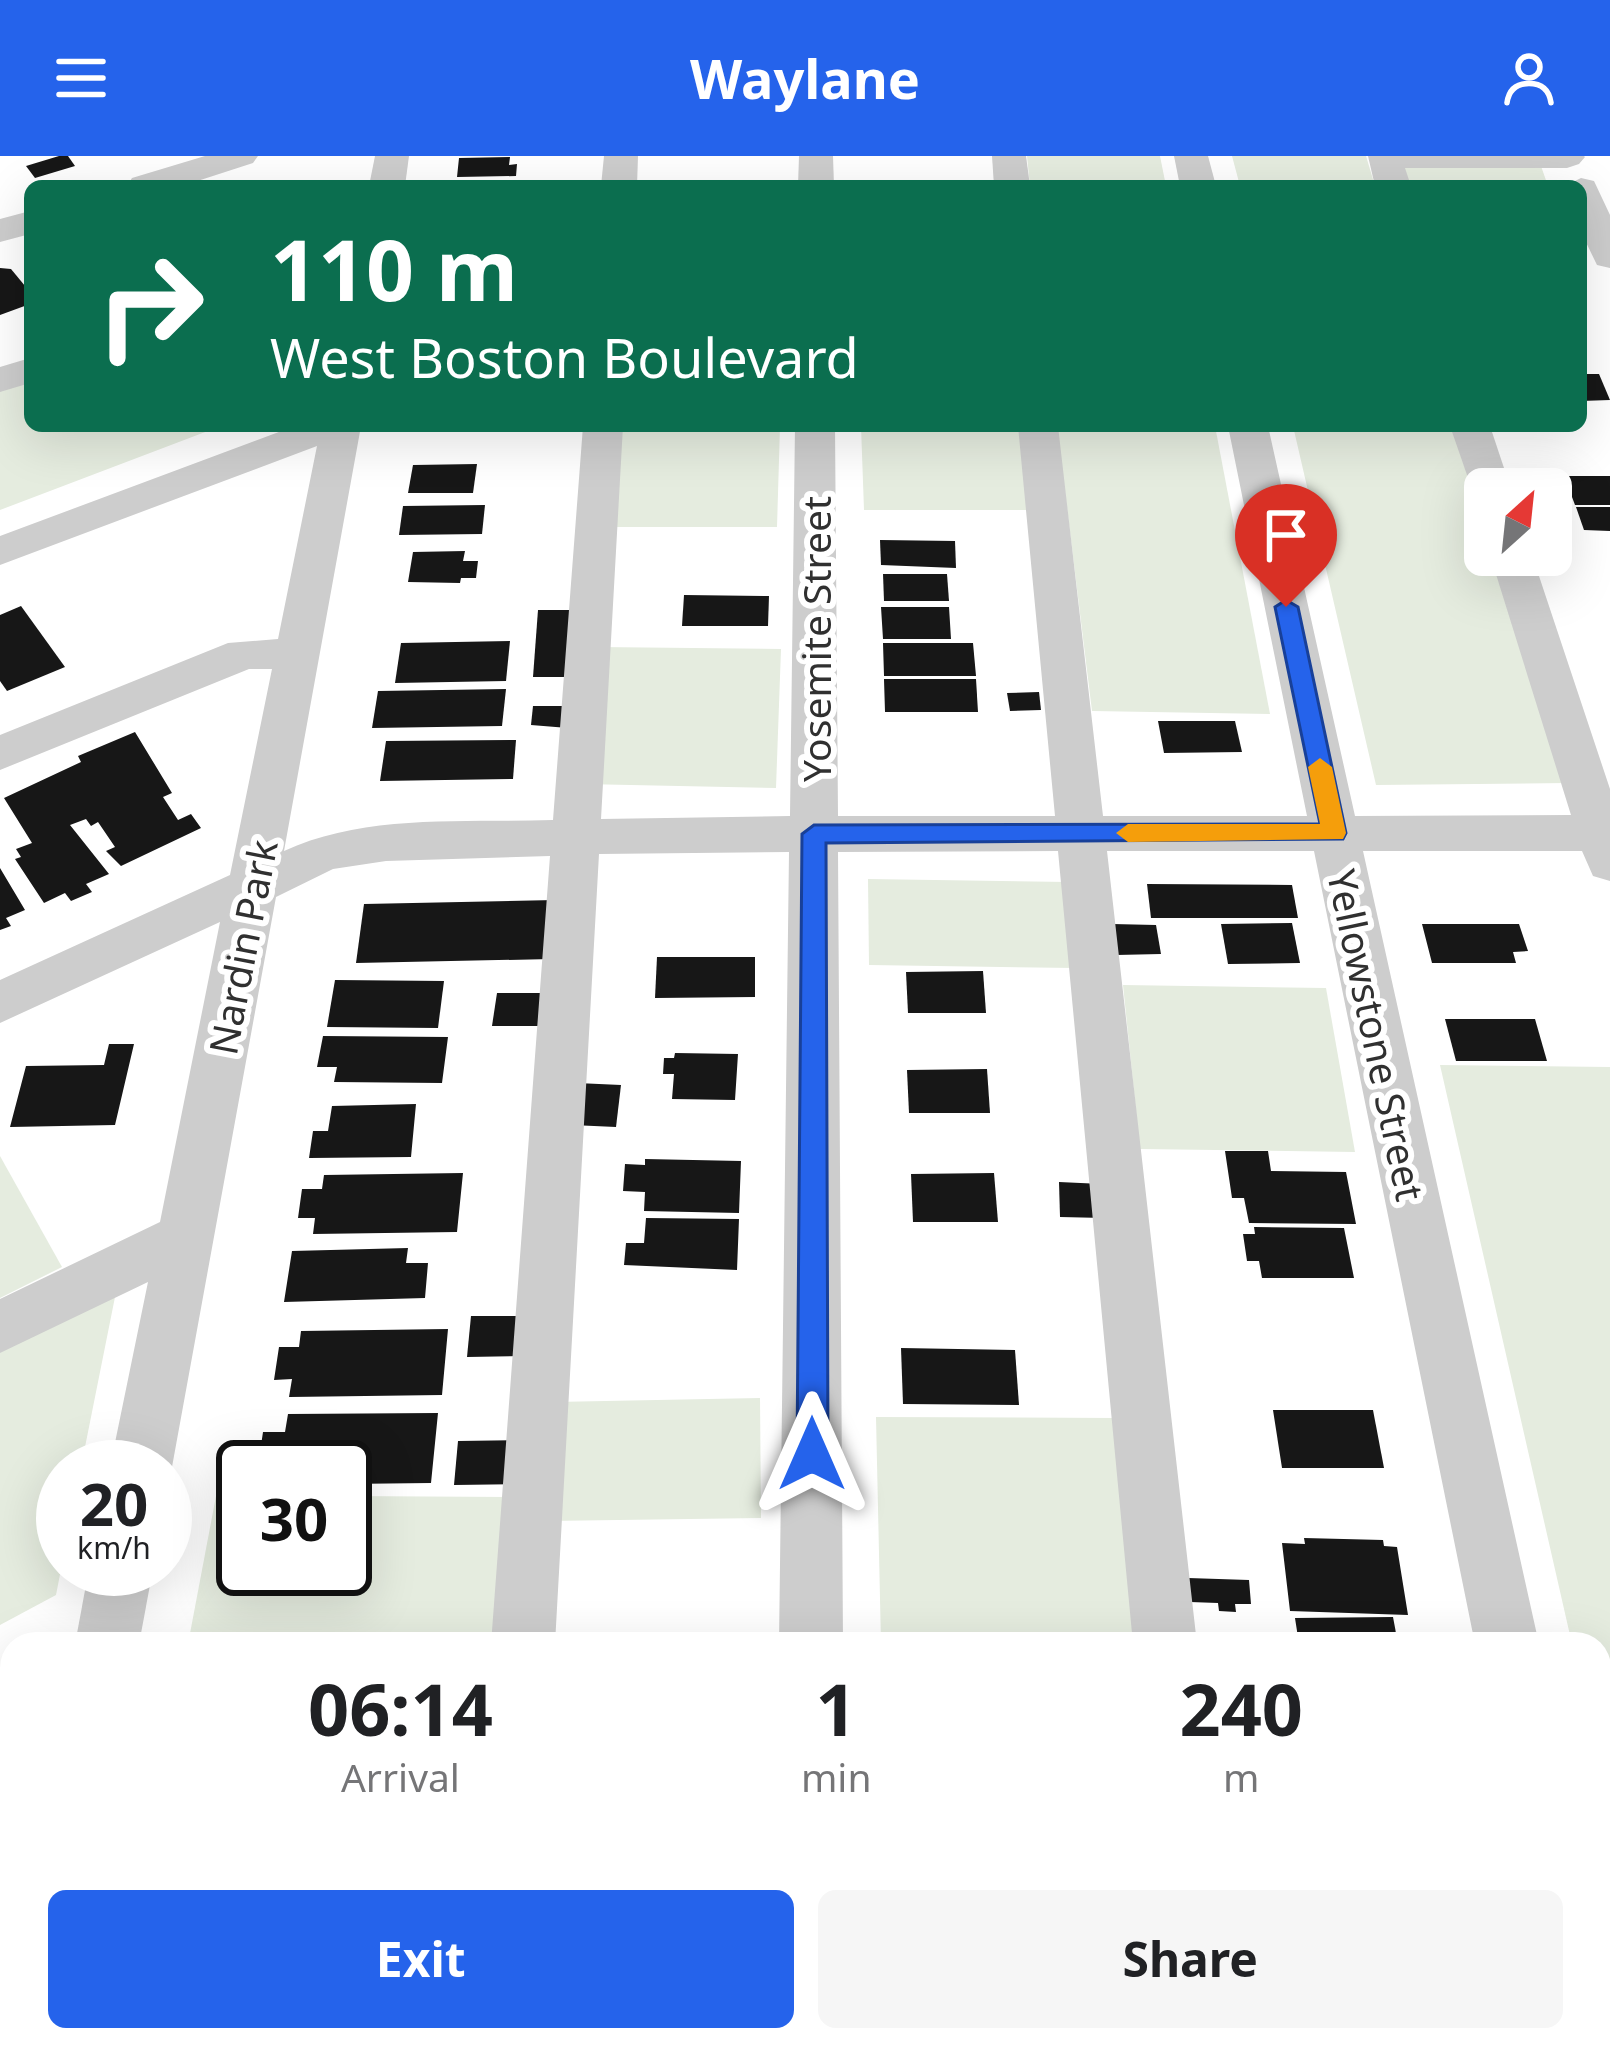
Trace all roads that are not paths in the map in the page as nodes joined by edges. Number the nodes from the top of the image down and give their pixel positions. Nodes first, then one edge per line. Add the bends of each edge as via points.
1 (242, 156) edge
2 (1567, 157) edge
3 (184, 164) edge
4 (156, 180) edge
5 (1391, 180) edge
6 (1587, 204) edge
7 (1610, 257) edge
8 (321, 432) edge
9 (336, 432) edge
10 (603, 432) edge
11 (815, 432) edge
12 (1039, 432) edge
13 (1249, 432) edge
14 (1472, 432) edge
15 (1483, 468) edge
16 (0, 550) edge
17 (1518, 576) edge
18 (298, 654) junction
19 (0, 753) edge
20 (1082, 833) junction
21 (1334, 833) junction
22 (814, 834) junction
23 (574, 837) junction
24 (1607, 843) edge
25 (254, 886) junction
26 (0, 1004) edge
27 (186, 1236) junction
28 (0, 1328) edge
29 (146, 1440) edge
30 (116, 1596) edge
31 (108, 1632) edge
32 (524, 1632) edge
33 (811, 1632) edge
34 (1164, 1632) edge
35 (1504, 1632) edge

1 - 3 street
2 - 5 street via 1384,158
3 - 4 street
6 - 7 street
8 - 16 street
9 - 18 street, Nardin Park
10 - 23 street
11 - 22 street, Yosemite Street
12 - 20 street
13 - 21 street, Yellowstone Street
14 - 15 street
17 - 24 street
18 - 19 street via 244,654
18 - 25 street, Nardin Park
20 - 21 street
20 - 22 street
20 - 34 street
21 - 24 street
21 - 35 street, Yellowstone Street
22 - 23 street
22 - 33 street, Yosemite Street
23 - 25 street via 386,843 325,853
23 - 32 street
25 - 26 street
25 - 27 street, Nardin Park
27 - 28 street
27 - 29 street, Nardin Park
30 - 31 street

